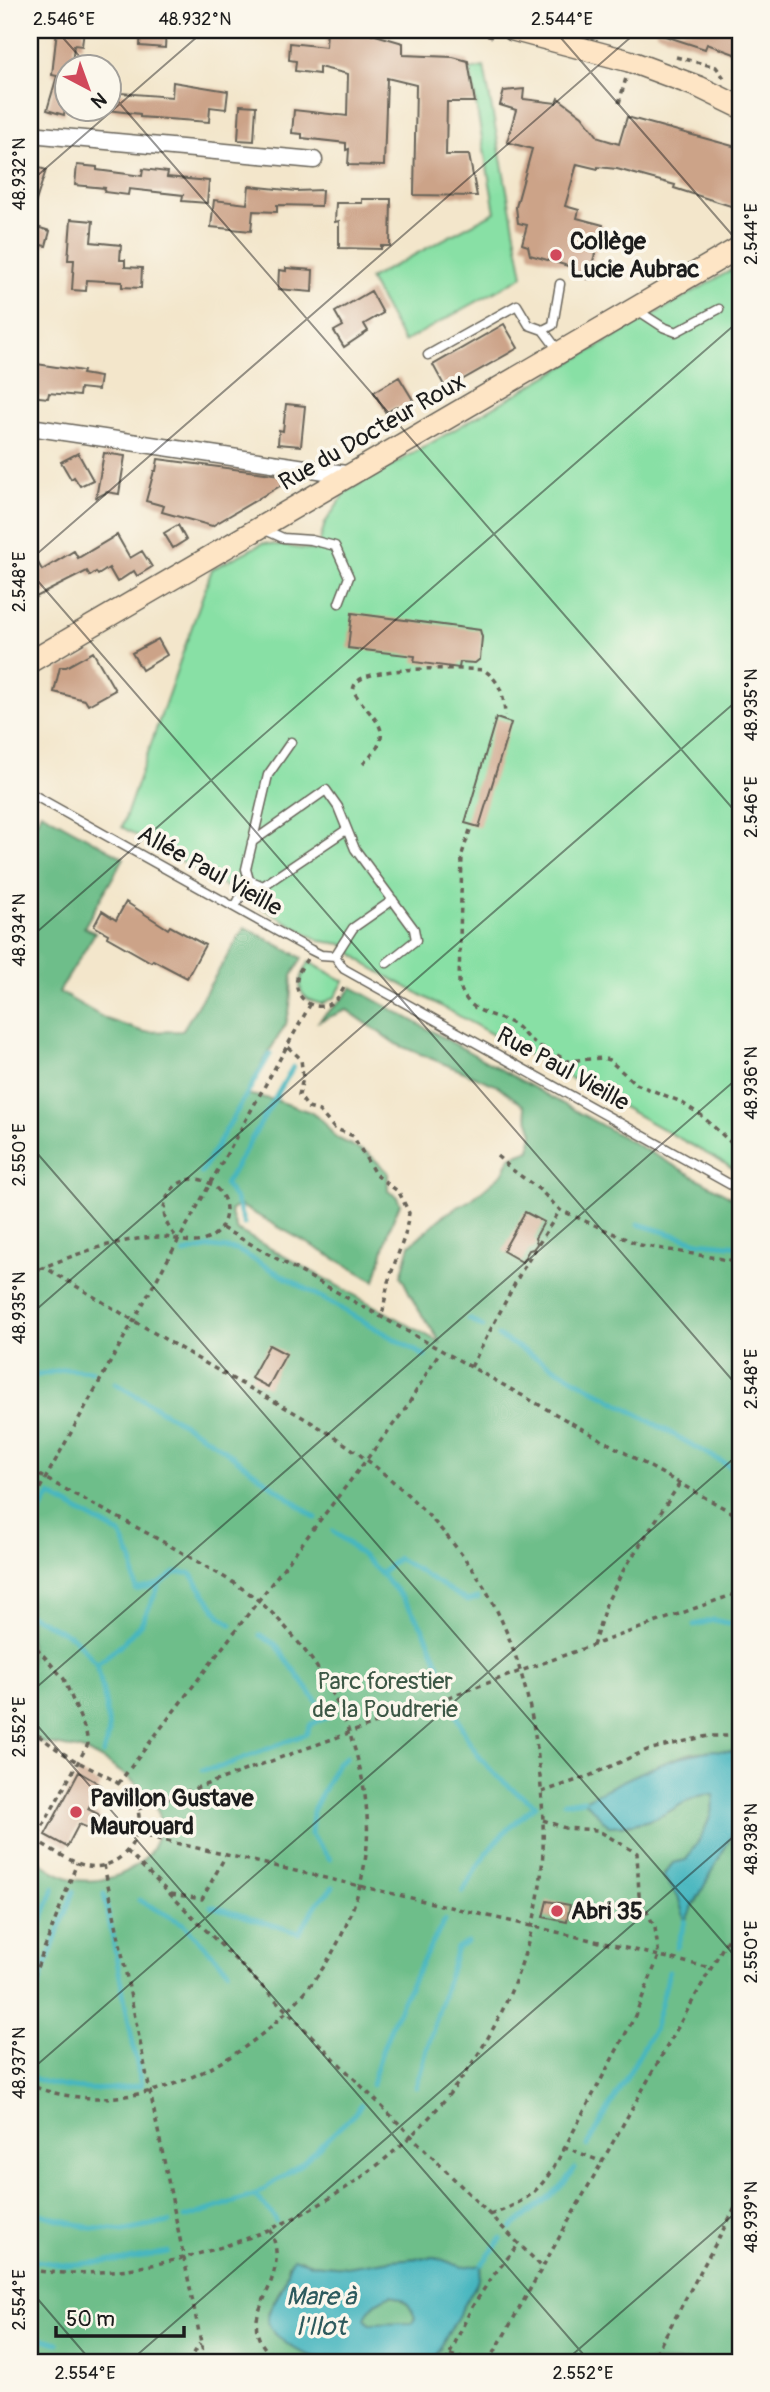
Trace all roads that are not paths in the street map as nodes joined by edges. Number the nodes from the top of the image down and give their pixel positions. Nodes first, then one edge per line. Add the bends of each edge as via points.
1 (513, 30) edge
2 (699, 87) junction
3 (740, 89) edge
4 (740, 107) edge
5 (30, 134) edge
6 (314, 160) dead end
7 (740, 247) edge
8 (560, 284) dead end
9 (635, 309) junction
10 (719, 309) dead end
11 (543, 330) junction
12 (559, 353) junction
13 (428, 355) dead end
14 (30, 427) edge
15 (352, 475) junction
16 (260, 528) junction
17 (339, 603) dead end
18 (30, 662) edge
19 (291, 742) dead end
20 (30, 793) edge
21 (346, 830) junction
22 (252, 842) junction
23 (249, 880) junction
24 (393, 900) junction
25 (234, 907) junction
26 (335, 956) junction
27 (387, 963) dead end
28 (740, 1190) edge

1 - 2 main road via 629,61
2 - 3 main road
2 - 4 main road
5 - 6 street
7 - 9 main road, Rue du Docteur Roux
8 - 11 lane via 553,325
9 - 10 lane via 676,332
9 - 12 main road, Rue du Docteur Roux
11 - 12 lane
11 - 13 lane via 529,325 517,305
12 - 15 main road, Rue du Docteur Roux
14 - 15 street
15 - 16 main road, Rue du Docteur Roux
16 - 17 lane via 283,538 335,546 349,577
16 - 18 main road, Rue du Docteur Roux
19 - 22 lane via 268,775
20 - 25 lane, Allée Paul Vieille
21 - 22 lane via 326,790
21 - 23 lane via 263,886
21 - 24 lane
22 - 23 lane via 246,869
23 - 25 lane
24 - 26 lane via 353,928
24 - 27 lane via 414,929 416,940
25 - 26 lane, Allée Paul Vieille via 321,956
26 - 28 lane, Rue Paul Vieille via 344,969

